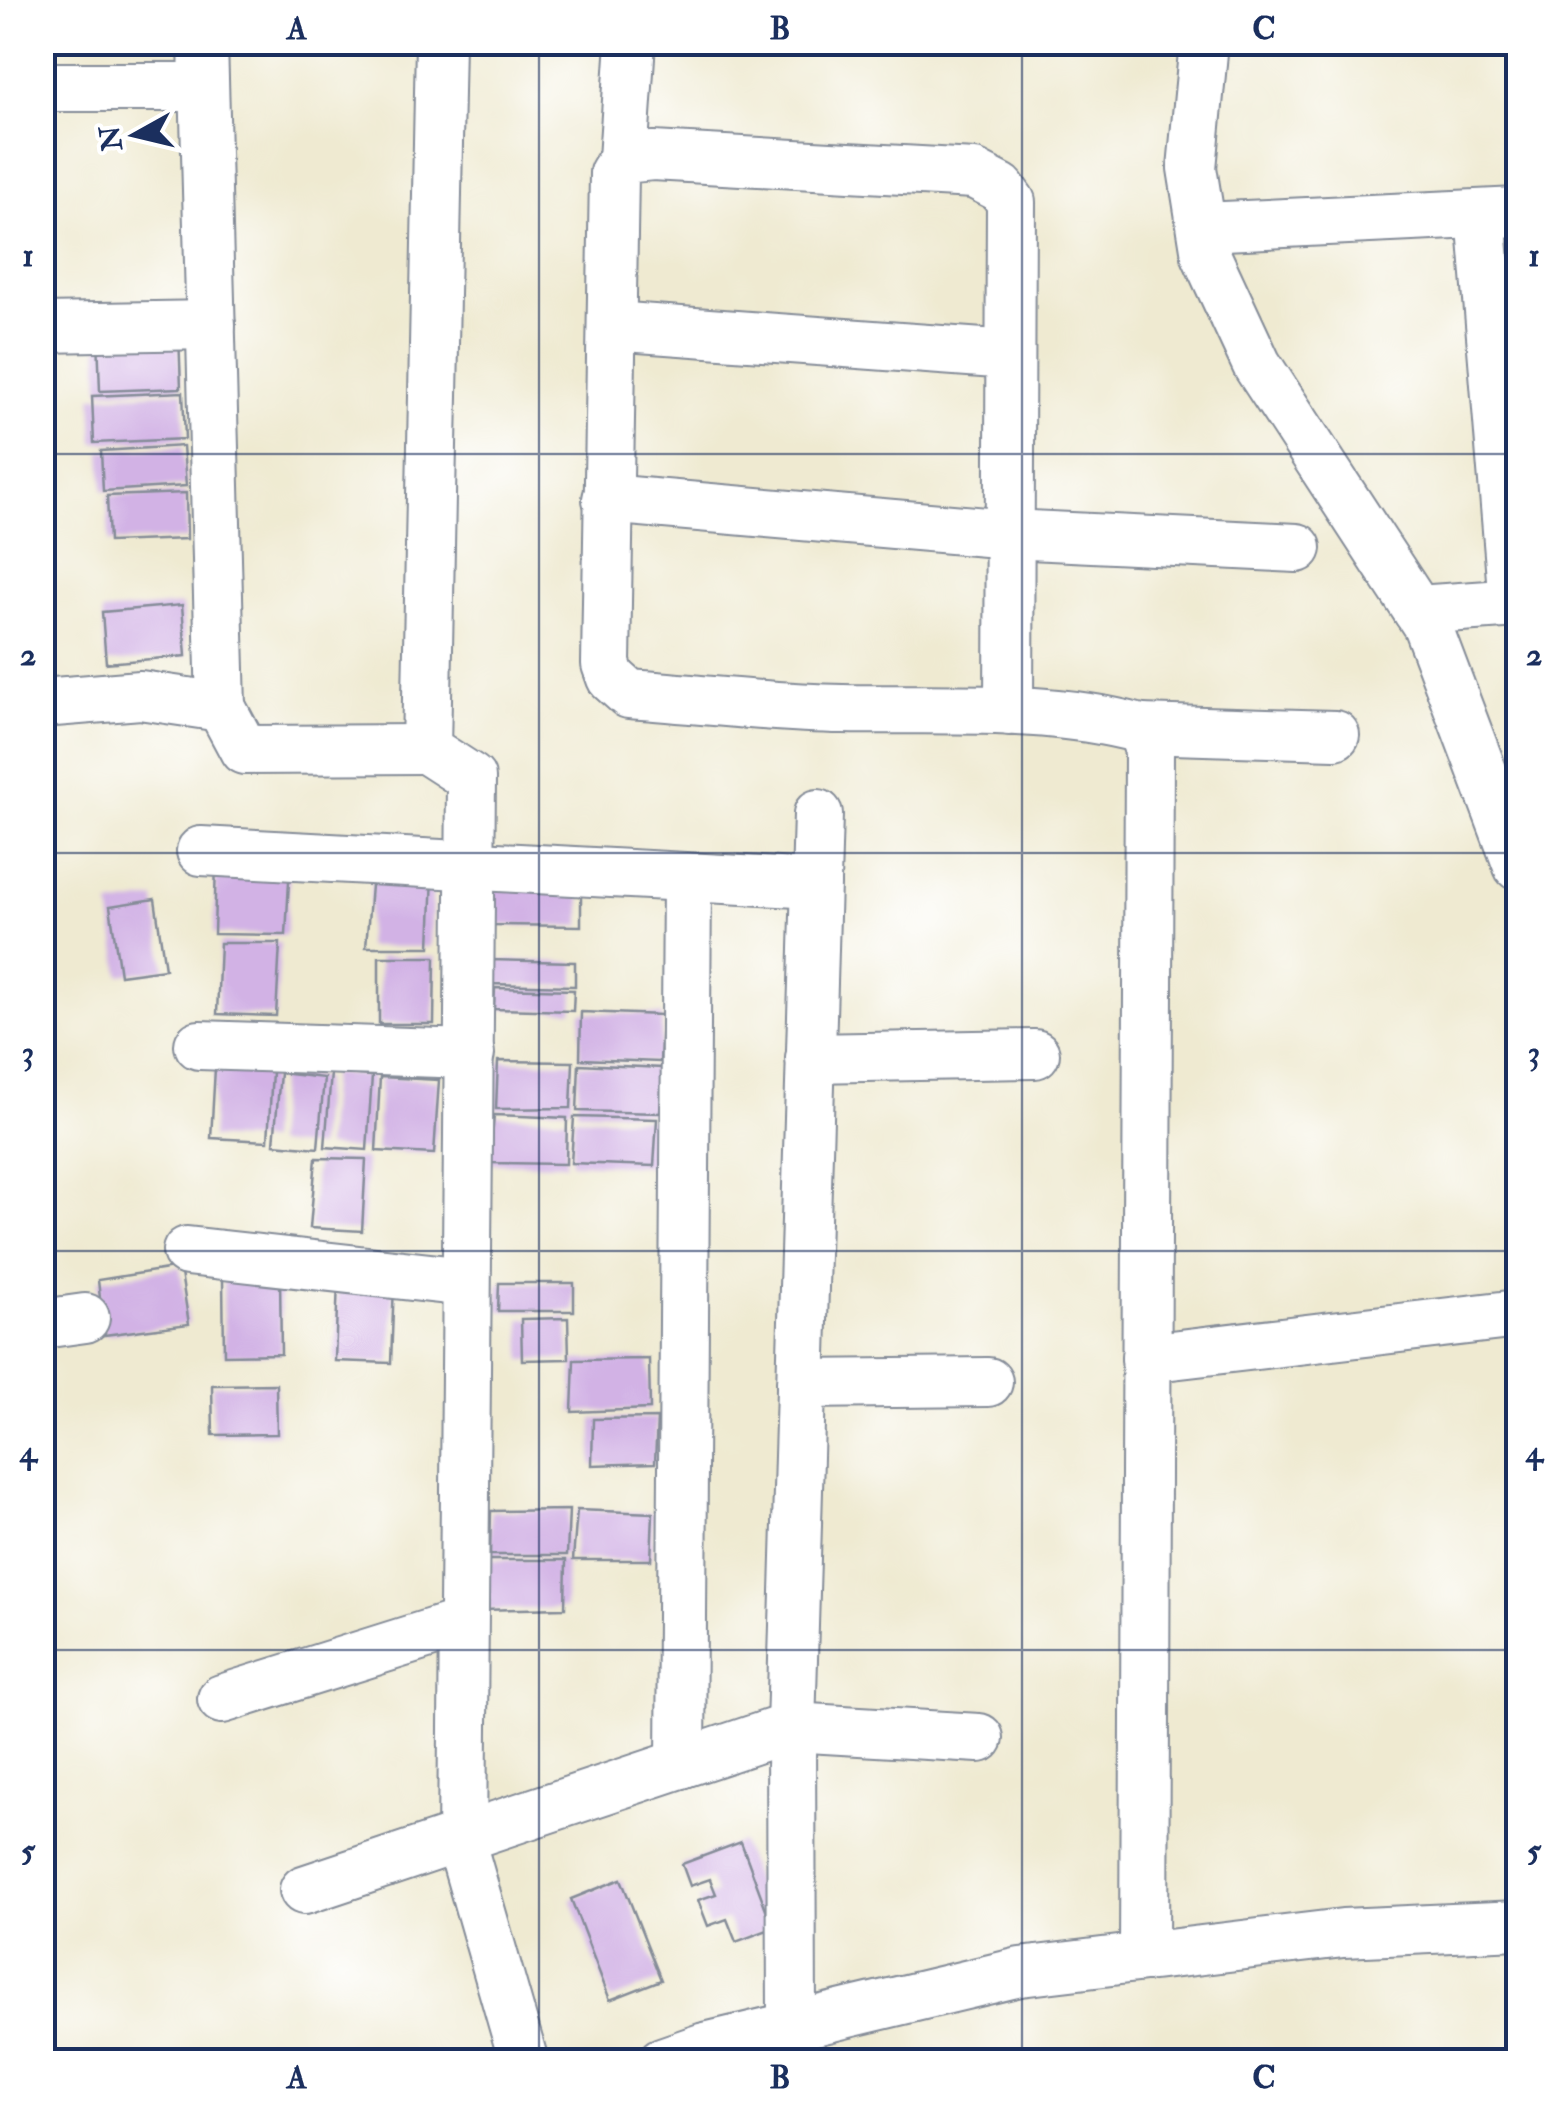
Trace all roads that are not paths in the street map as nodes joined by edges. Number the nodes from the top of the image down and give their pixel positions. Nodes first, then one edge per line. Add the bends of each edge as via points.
1 (440, 42) edge
2 (631, 42) edge
3 (1204, 42) edge
4 (204, 65) edge
5 (42, 87) edge
6 (624, 159) junction
7 (1500, 213) edge
8 (1202, 227) junction
9 (211, 325) junction
10 (612, 326) junction
11 (42, 328) edge
12 (1010, 355) junction
13 (1509, 430) edge
14 (607, 499) junction
15 (1009, 534) junction
16 (1298, 548) dead end
17 (1516, 603) edge
18 (1417, 610) junction
19 (42, 703) edge
20 (221, 707) junction
21 (1008, 712) junction
22 (1141, 730) junction
23 (1335, 735) dead end
24 (426, 749) junction
25 (818, 814) dead end
26 (201, 851) dead end
27 (1518, 866) edge
28 (472, 867) junction
29 (687, 878) junction
30 (816, 884) junction
31 (199, 1046) dead end
32 (470, 1054) junction
33 (1035, 1054) dead end
34 (810, 1058) junction
35 (187, 1252) dead end
36 (466, 1282) junction
37 (1518, 1314) edge
38 (1146, 1358) junction
39 (988, 1382) dead end
40 (801, 1384) junction
41 (462, 1624) junction
42 (222, 1700) dead end
43 (791, 1727) junction
44 (979, 1738) dead end
45 (680, 1764) junction
46 (462, 1838) junction
47 (304, 1890) dead end
48 (1518, 1924) edge
49 (1144, 1957) junction
50 (792, 2026) junction
51 (524, 2062) edge
52 (662, 2062) edge

1 - 24 street
2 - 6 street
3 - 8 street via 1192,168
4 - 5 street
4 - 9 street
6 - 10 street via 614,173
6 - 12 street via 974,174 1001,188 1010,202
7 - 8 street
7 - 13 street
8 - 18 street via 1206,255 1256,365
9 - 11 street
9 - 20 street
10 - 12 street
10 - 14 street
12 - 15 street
13 - 17 street
14 - 15 street
14 - 21 street via 606,664 628,694 837,709
15 - 16 street
15 - 21 street
17 - 18 street
18 - 27 street
19 - 20 street via 140,696
20 - 24 street via 244,750
21 - 22 street via 1100,718
22 - 23 street
22 - 38 street via 1149,750
24 - 28 street via 471,778
25 - 30 street
26 - 28 street
28 - 29 street
28 - 32 street
29 - 30 street
29 - 45 street
30 - 34 street
31 - 32 street
32 - 36 street
33 - 34 street
34 - 40 street
35 - 36 street
36 - 41 street
37 - 38 street
38 - 49 street
39 - 40 street
40 - 43 street
41 - 42 street
41 - 46 street
43 - 44 street
43 - 45 street
43 - 50 street
45 - 46 street
46 - 47 street
46 - 51 street
48 - 49 street via 1342,1933
49 - 50 street via 1020,1972
50 - 52 street

